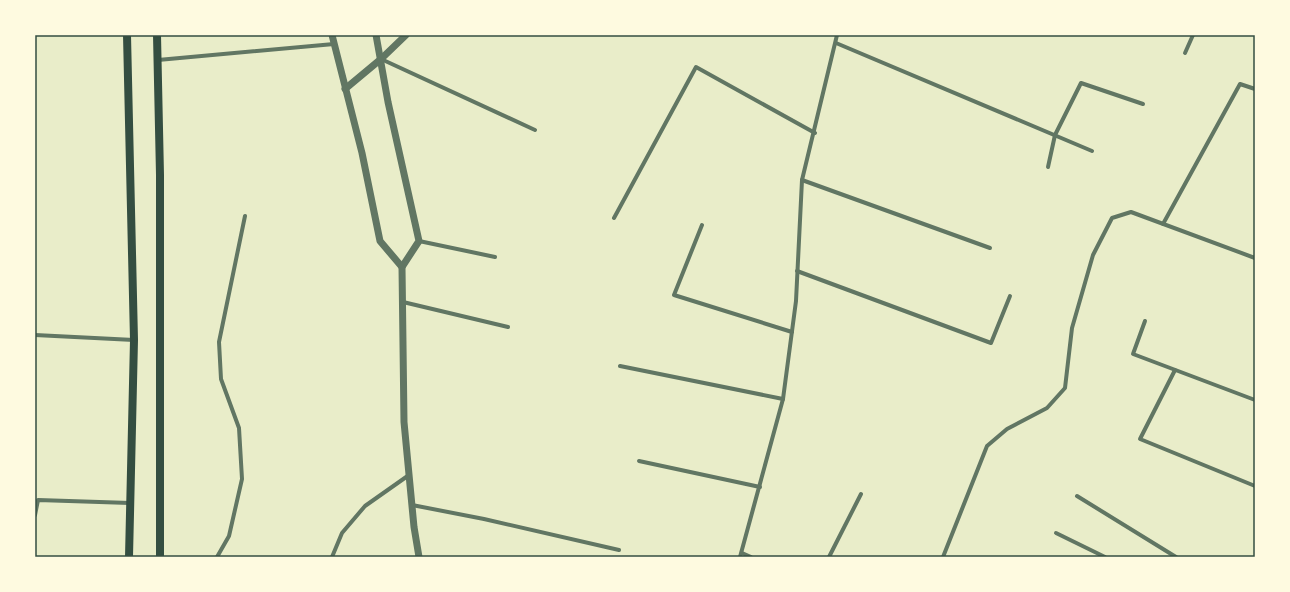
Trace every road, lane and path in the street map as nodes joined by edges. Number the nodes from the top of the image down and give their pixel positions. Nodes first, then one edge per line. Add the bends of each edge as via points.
1 (127, 35) edge
2 (157, 35) edge
3 (332, 35) edge
4 (376, 35) edge
5 (406, 35) edge
6 (837, 35) edge
7 (1193, 35) edge
8 (836, 43) junction
9 (334, 44) junction
10 (1185, 53) dead end
11 (380, 59) junction
12 (158, 60) junction
13 (345, 89) junction
14 (1255, 89) edge
15 (1143, 104) dead end
16 (535, 130) dead end
17 (815, 133) junction
18 (1055, 136) junction
19 (1092, 151) dead end
20 (1048, 167) dead end
21 (802, 180) junction
22 (245, 216) dead end
23 (614, 218) dead end
24 (1163, 224) junction
25 (702, 225) dead end
26 (419, 241) junction
27 (990, 248) dead end
28 (495, 257) dead end
29 (1255, 258) edge
30 (402, 267) junction
31 (797, 271) junction
32 (1010, 296) dead end
33 (403, 302) junction
34 (1144, 321) dead end
35 (508, 327) dead end
36 (792, 332) junction
37 (35, 335) edge
38 (134, 340) junction
39 (620, 366) dead end
40 (1176, 370) junction
41 (783, 399) junction
42 (1255, 400) edge
43 (638, 461) dead end
44 (409, 476) junction
45 (1255, 486) edge
46 (760, 487) junction
47 (861, 494) dead end
48 (1077, 496) dead end
49 (130, 503) junction
50 (412, 505) junction
51 (35, 514) edge
52 (1056, 533) dead end
53 (619, 550) dead end
54 (741, 555) edge
55 (129, 557) edge
56 (160, 557) edge
57 (217, 557) edge
58 (332, 557) edge
59 (419, 557) edge
60 (751, 557) edge
61 (828, 557) edge
62 (943, 557) edge
63 (1105, 557) edge
64 (1176, 557) edge

1 - 38 main road
2 - 12 main road
3 - 9 street
4 - 11 street
5 - 11 street
6 - 8 street
7 - 10 street
8 - 17 street
8 - 18 street
9 - 12 street
9 - 13 street
11 - 13 street
11 - 16 street
11 - 26 street
12 - 56 main road
13 - 30 street via 362,153 380,241
14 - 24 street via 1240,84
15 - 18 street via 1081,83
17 - 21 street
17 - 23 street via 696,67
18 - 19 street
18 - 20 street
21 - 27 street
21 - 31 street
22 - 57 street via 219,342 221,379 239,428 242,479 229,536
24 - 29 street
24 - 62 street via 1131,212 1112,218 1093,255 1072,328 1065,388 1047,408 1007,429 987,446
25 - 36 street via 674,295
26 - 28 street
26 - 30 street
30 - 33 street
31 - 32 street via 991,343
31 - 36 street
33 - 35 street
33 - 44 street via 404,422
34 - 40 street via 1132,354
36 - 41 street
37 - 38 street
38 - 49 main road
39 - 41 street
40 - 42 street
40 - 45 street via 1140,439
41 - 46 street
43 - 46 street
44 - 50 street
44 - 58 street via 366,506 342,534
46 - 54 street
47 - 61 street
48 - 64 street
49 - 51 street via 38,500
49 - 55 main road
50 - 53 street
50 - 59 street
52 - 63 street
54 - 60 street

